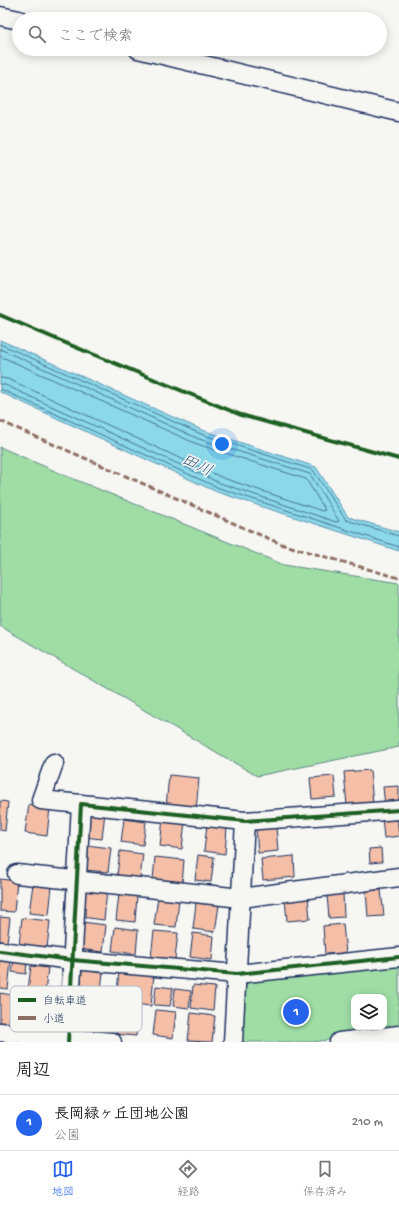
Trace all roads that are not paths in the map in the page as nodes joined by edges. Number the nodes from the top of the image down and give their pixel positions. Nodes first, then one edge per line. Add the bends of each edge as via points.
1 (0, 16) edge
2 (12, 19) edge
3 (167, 56) edge
4 (399, 112) edge
5 (54, 763) dead end
6 (81, 804) junction
7 (399, 810) edge
8 (245, 821) junction
9 (17, 874) dead end
10 (399, 878) edge
11 (77, 880) junction
12 (241, 898) junction
13 (0, 951) edge
14 (399, 957) edge
15 (72, 960) junction
16 (237, 974) junction
17 (71, 986) edge
18 (0, 1032) edge
19 (399, 1035) edge
20 (68, 1040) edge
21 (112, 1042) edge
22 (233, 1042) edge
23 (338, 1042) edge

1 - 2 street
3 - 4 street
5 - 6 street via 41,800
6 - 8 street
6 - 11 street
7 - 8 street
8 - 12 street
9 - 11 street
10 - 12 street
11 - 12 street
11 - 15 street
12 - 16 street
13 - 15 street
14 - 16 street
15 - 16 street
15 - 17 street
16 - 22 street
18 - 20 street
19 - 23 street
20 - 21 street

